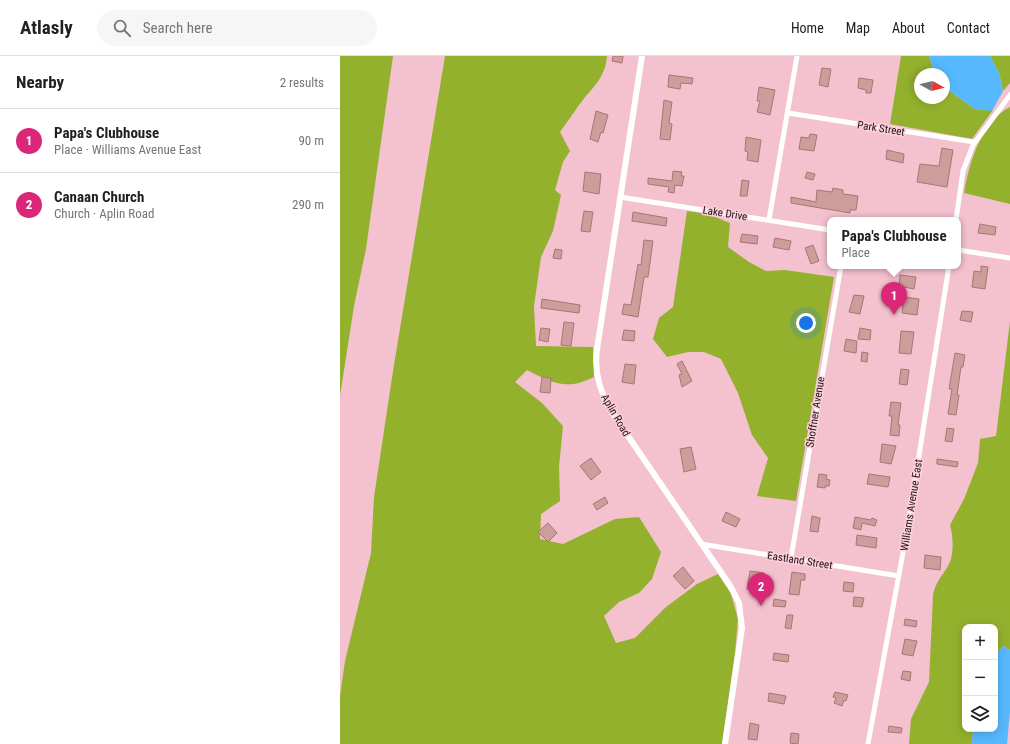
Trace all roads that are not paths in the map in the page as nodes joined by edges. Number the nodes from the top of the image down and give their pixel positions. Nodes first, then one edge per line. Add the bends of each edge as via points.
1 (642, 56) edge
2 (797, 56) edge
3 (1010, 95) edge
4 (788, 114) junction
5 (974, 142) junction
6 (620, 197) junction
7 (956, 217) edge
8 (769, 220) junction
9 (827, 230) edge
10 (961, 250) edge
11 (1010, 258) edge
12 (840, 269) edge
13 (949, 269) edge
14 (701, 544) junction
15 (791, 558) junction
16 (899, 576) junction
17 (725, 744) edge
18 (868, 744) edge

1 - 6 street, Aplin Road
2 - 4 street
3 - 5 street
4 - 5 street, Park Street
4 - 8 street
5 - 7 street via 963,171
6 - 8 street, Lake Drive
6 - 14 street, Aplin Road via 596,353 598,379 610,411
8 - 9 street, Lake Drive
10 - 11 street
12 - 15 street, Shoffner Avenue
13 - 16 street, Williams Avenue East
14 - 15 street, Eastland Street
14 - 17 street, Aplin Road via 734,592 742,619
15 - 16 street, Eastland Street
16 - 18 street, Williams Avenue East

